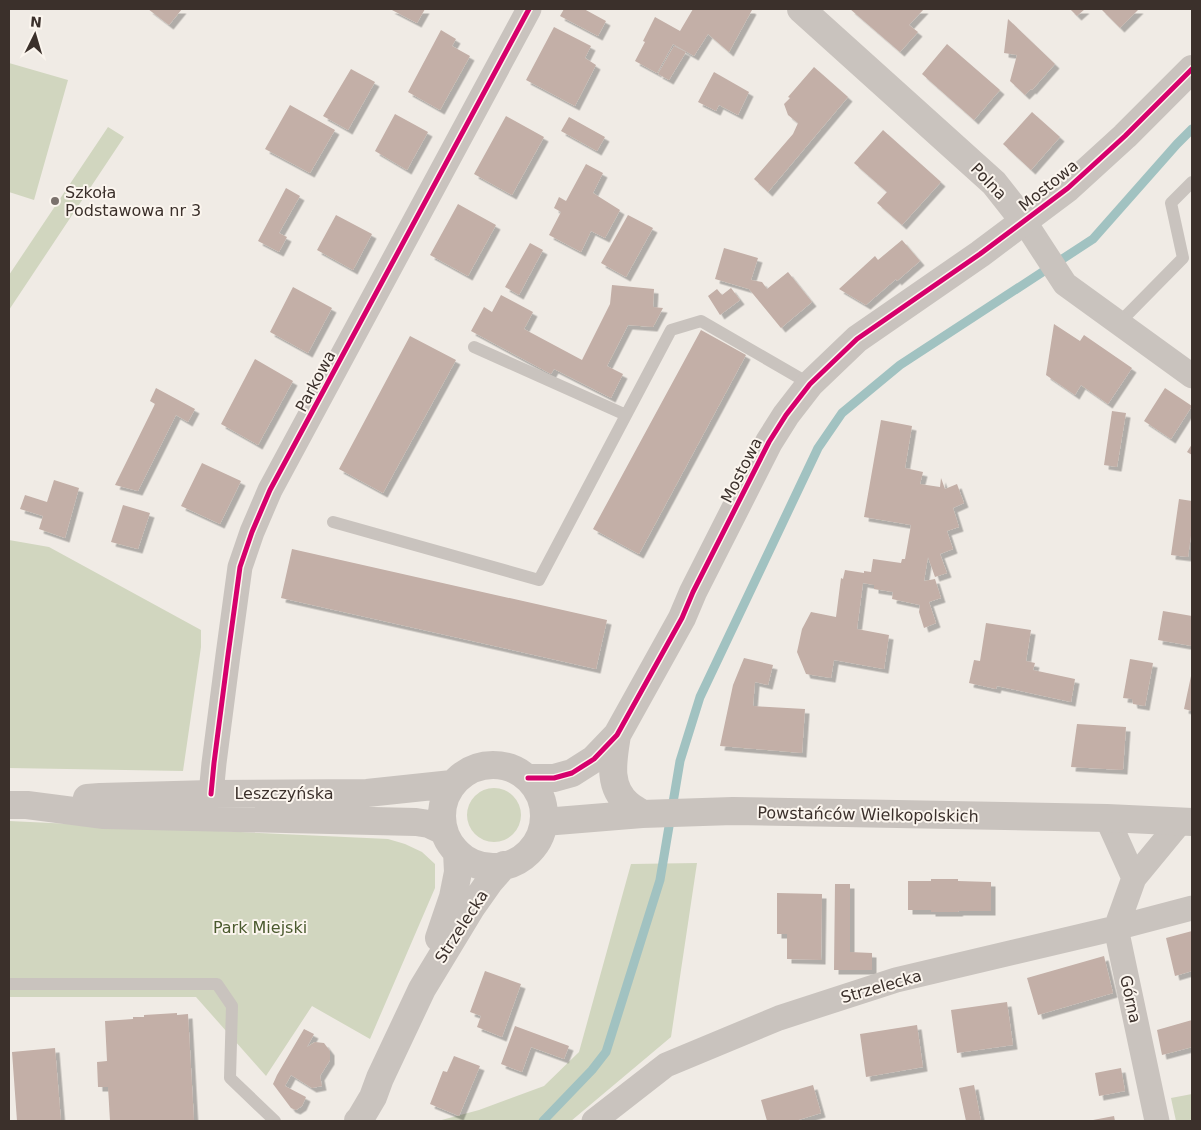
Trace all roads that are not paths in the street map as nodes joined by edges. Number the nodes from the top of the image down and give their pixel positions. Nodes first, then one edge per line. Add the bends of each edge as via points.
1 (529, 9) edge
2 (800, 9) edge
3 (1192, 69) edge
4 (1192, 182) edge
5 (1030, 230) junction
6 (1118, 323) junction
7 (474, 347) dead end
8 (1192, 376) edge
9 (810, 384) junction
10 (626, 414) junction
11 (333, 522) dead end
12 (617, 735) junction
13 (528, 778) junction
14 (452, 784) junction
15 (211, 794) junction
16 (18, 805) edge
17 (642, 814) junction
18 (1107, 818) junction
19 (544, 822) junction
20 (1187, 822) edge
21 (450, 842) junction
22 (504, 865) junction
23 (1134, 878) junction
24 (1192, 908) edge
25 (1116, 928) junction
26 (9, 984) edge
27 (422, 989) junction
28 (275, 1121) edge
29 (358, 1121) edge
30 (594, 1121) edge
31 (1157, 1121) edge

1 - 15 street, Parkowa via 270,490 252,532 240,567
2 - 5 street, Polna via 994,183
3 - 5 street, Mostowa
4 - 6 lane via 1171,203 1183,258
5 - 6 street, Polna via 1065,284
5 - 9 street, Mostowa via 968,263 858,339
6 - 8 street, Polna
7 - 10 lane
9 - 10 lane via 701,321 671,330
9 - 12 street, Mostowa via 769,442 682,618
10 - 11 lane via 539,580
12 - 13 street, Mostowa via 594,759 572,773 554,778
12 - 17 street via 613,780 628,805
13 - 14 street via 497,764 480,766
13 - 19 street via 538,791
14 - 15 street, Leszczyńska via 367,792
14 - 21 street via 442,815
15 - 16 street, Leszczyńska via 100,797
16 - 21 street, Leszczyńska via 104,815 416,822 429,824
17 - 18 street, Powstańców Wielkopolskich via 733,811
17 - 19 street, Powstańców Wielkopolskich
18 - 20 street, Powstańców Wielkopolskich
18 - 23 street
19 - 22 street via 535,845 521,858
20 - 23 street
21 - 22 street via 467,860 492,867
21 - 27 street, Strzelecka via 458,872 453,898
22 - 27 street, Strzelecka via 470,908
23 - 25 street
24 - 25 street, Strzelecka
25 - 30 street, Strzelecka via 896,980 779,1018 666,1065
25 - 31 street, Górna
26 - 28 lane via 217,984 232,1006 230,1078
27 - 29 street, Strzelecka via 373,1097

